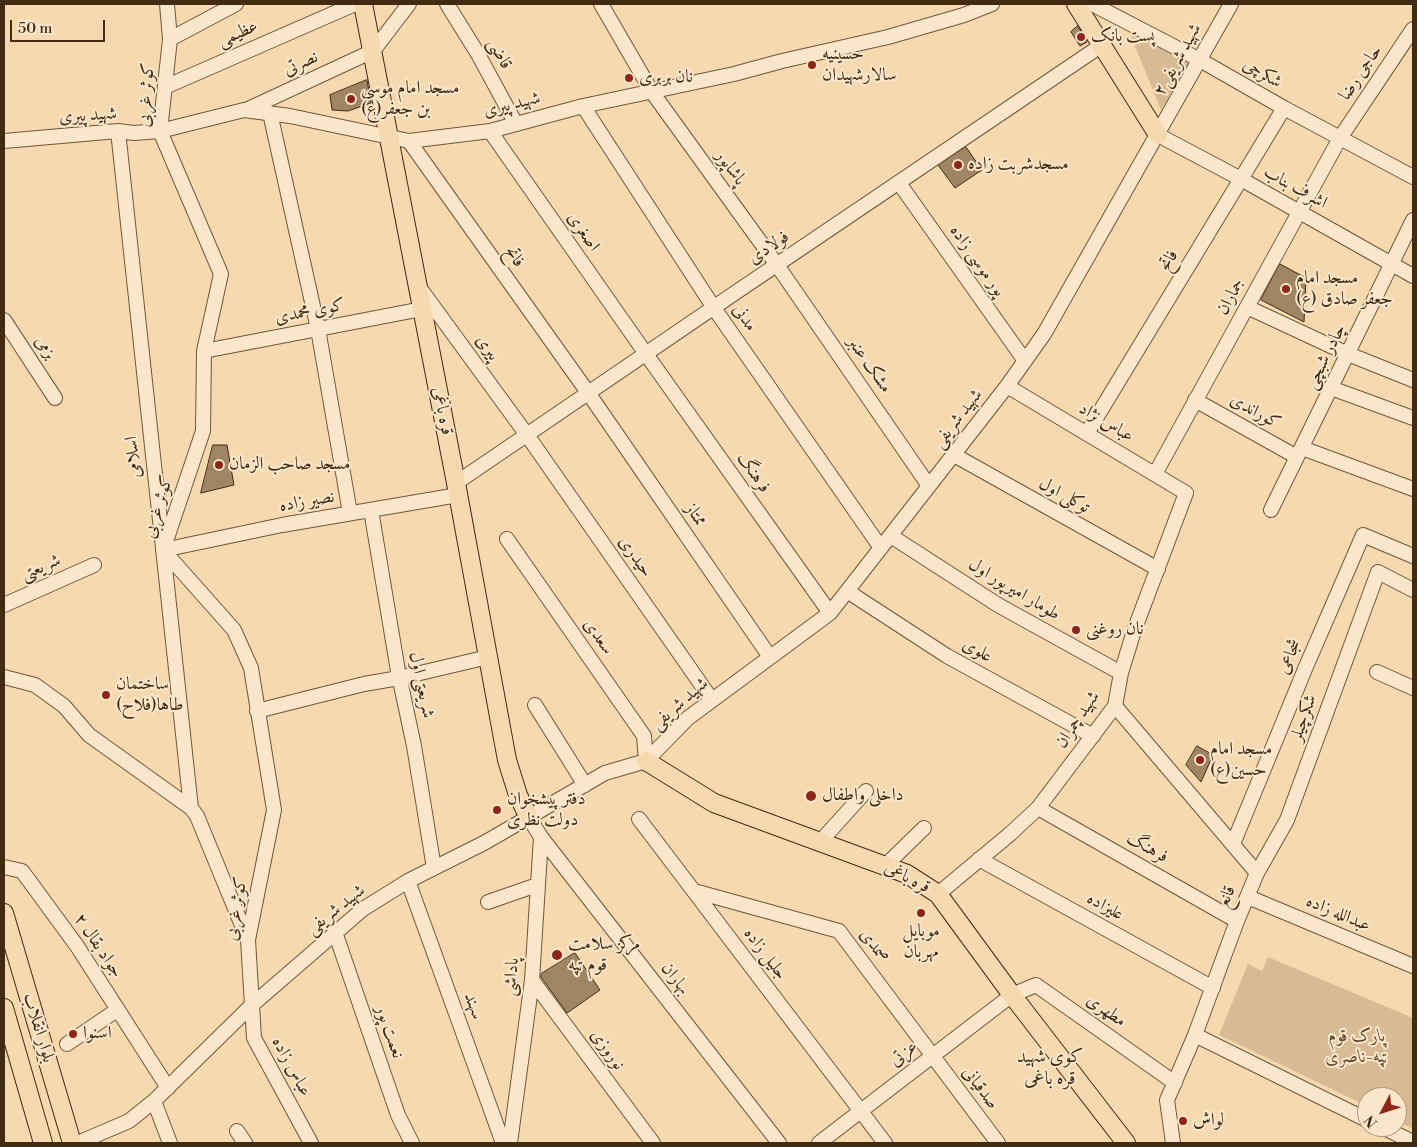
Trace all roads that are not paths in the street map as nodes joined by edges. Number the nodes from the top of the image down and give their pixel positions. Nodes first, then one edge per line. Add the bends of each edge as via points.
1 (167, 4) edge
2 (236, 4) edge
3 (354, 4) edge
4 (363, 4) edge
5 (409, 4) edge
6 (447, 4) edge
7 (601, 4) edge
8 (992, 4) edge
9 (1076, 4) edge
10 (1092, 4) edge
11 (1231, 4) edge
12 (1413, 29) edge
13 (170, 39) junction
14 (1102, 45) junction
15 (373, 51) junction
16 (1200, 60) junction
17 (165, 87) junction
18 (652, 92) junction
19 (583, 106) junction
20 (1284, 108) junction
21 (244, 110) junction
22 (270, 113) junction
23 (516, 124) junction
24 (118, 131) junction
25 (160, 131) junction
26 (490, 131) junction
27 (1158, 135) junction
28 (388, 136) junction
29 (1340, 138) junction
30 (4, 141) edge
31 (409, 141) junction
32 (1413, 177) edge
33 (1241, 179) junction
34 (898, 183) junction
35 (1299, 212) junction
36 (1413, 220) edge
37 (1392, 264) junction
38 (777, 265) junction
39 (1413, 276) edge
40 (417, 283) junction
41 (1247, 307) junction
42 (714, 308) junction
43 (422, 309) junction
44 (4, 320) edge
45 (318, 329) junction
46 (204, 351) junction
47 (646, 354) junction
48 (1348, 354) junction
49 (1025, 361) junction
50 (1413, 380) edge
51 (1007, 386) junction
52 (1331, 388) junction
53 (588, 394) junction
54 (55, 398) dead end
55 (1195, 400) junction
56 (1413, 418) edge
57 (1087, 433) junction
58 (527, 435) junction
59 (1300, 453) junction
60 (954, 455) junction
61 (1154, 474) junction
62 (929, 486) junction
63 (457, 489) junction
64 (1413, 489) edge
65 (1186, 493) joint
66 (371, 510) junction
67 (1272, 510) dead end
68 (350, 513) junction
69 (891, 536) junction
70 (507, 539) dead end
71 (881, 548) junction
72 (163, 550) junction
73 (1413, 556) edge
74 (94, 565) dead end
75 (1158, 569) junction
76 (1413, 590) edge
77 (847, 591) junction
78 (4, 605) edge
79 (830, 613) junction
80 (488, 657) junction
81 (770, 657) junction
82 (1121, 672) junction
83 (1376, 672) dead end
84 (4, 677) edge
85 (399, 678) junction
86 (1413, 688) edge
87 (712, 700) junction
88 (535, 705) dead end
89 (1115, 706) junction
90 (258, 711) junction
91 (1093, 736) junction
92 (646, 761) junction
93 (585, 785) junction
94 (866, 791) dead end
95 (190, 808) junction
96 (1038, 808) junction
97 (528, 816) junction
98 (640, 819) dead end
99 (924, 828) dead end
100 (541, 837) junction
101 (820, 842) junction
102 (1233, 844) junction
103 (979, 859) junction
104 (885, 866) junction
105 (4, 867) edge
106 (434, 868) junction
107 (1257, 873) junction
108 (408, 881) junction
109 (537, 885) junction
110 (694, 891) junction
111 (938, 894) junction
112 (1248, 897) junction
113 (488, 902) dead end
114 (4, 913) edge
115 (1237, 921) junction
116 (335, 932) junction
117 (248, 940) junction
118 (1413, 966) edge
119 (532, 980) junction
120 (1212, 988) junction
121 (1012, 995) junction
122 (252, 1005) junction
123 (4, 1008) edge
124 (117, 1010) junction
125 (1196, 1035) junction
126 (67, 1044) dead end
127 (933, 1056) junction
128 (1175, 1083) junction
129 (168, 1088) junction
130 (154, 1101) junction
131 (861, 1111) junction
132 (1357, 1115) edge
133 (237, 1131) dead end
134 (43, 1143) edge
135 (72, 1143) edge
136 (78, 1143) edge
137 (170, 1143) edge
138 (244, 1143) edge
139 (311, 1143) edge
140 (412, 1143) edge
141 (503, 1143) edge
142 (510, 1143) edge
143 (653, 1143) edge
144 (779, 1143) edge
145 (819, 1143) edge
146 (885, 1143) edge
147 (998, 1143) edge
148 (1126, 1143) edge
149 (1173, 1143) edge

1 - 13 street, کوثر غربی
2 - 13 street
3 - 17 street, عظیمی
4 - 15 main road, قره باغی
5 - 15 street
6 - 23 street, قاضی
7 - 18 street, پاشاپور
8 - 18 street, شهید پیری via 888,37
9 - 14 main road
10 - 16 street, شکرچی
11 - 16 street, شهید شریفی۲
12 - 29 street, حاجی رضا
13 - 17 street, کوثر غربی
14 - 27 main road
14 - 34 street, فولادی
15 - 21 street, نصرتی
15 - 28 main road, قره باغی
16 - 20 street, شکرچی
16 - 27 street, شهید شریفی۲
17 - 25 street, کوثر غربی
18 - 19 street, شهید پیری
18 - 38 street, پاشاپور
19 - 23 street, شهید پیری
19 - 42 street, مدنی
20 - 29 street, شکرچی
20 - 33 street, فاتح
21 - 22 street, شهید پیری
21 - 25 street, شهید پیری
22 - 28 street, شهید پیری
22 - 45 street
23 - 26 street, شهید پیری
24 - 25 street, شهید پیری
24 - 30 street, شهید پیری
24 - 72 street, اسلامی
25 - 46 street, کوثر غربی via 221,274
26 - 31 street, شهید پیری
26 - 47 street, اصغری
27 - 33 street, اشرف بناب
27 - 49 street, شهید شریفى via 1044,334
28 - 31 street, شهید پیری
28 - 40 main road, قره باغی
29 - 32 street, شکرچی
29 - 35 street, جماران
31 - 53 street, فاتح
33 - 35 street, اشرف بناب
33 - 57 street, فاتح
34 - 38 street, فولادی
34 - 49 street, پور موسی زاده
35 - 37 street, اشرف بناب
35 - 41 street, جماران
36 - 37 street, چادر شبچی
37 - 39 street, اشرف بناب
37 - 48 street, چادر شبچی
38 - 42 street, فولادی
38 - 62 street, مشک عنبر
40 - 43 main road, قره باغی
40 - 58 street, پیری
41 - 48 street
41 - 55 street, جماران
42 - 47 street, فولادی
42 - 71 street, مدنی
43 - 45 street, کوی محمدی
43 - 63 main road, قره باغی
44 - 54 street, بزمی
45 - 46 street, کوی محمدی
45 - 68 street
46 - 72 street, کوثر غربی via 203,431
47 - 53 street, فولادی
47 - 79 street, فرهنگ
48 - 50 street
48 - 52 street, چادر شبچی
49 - 51 street, شهید شریفى
51 - 57 street, عباس نژاد
51 - 60 street, شهید شریفى
52 - 56 street
52 - 59 street, چادر شبچی
53 - 58 street, فولادی
53 - 81 street, ممتاز
55 - 59 street, کوراندی
55 - 61 street, جماران
57 - 61 street, عباس نژاد
58 - 63 street, فولادی
58 - 87 street, حیدری
59 - 64 street, کوراندی
59 - 67 street, چادر شبچی
60 - 62 street, شهید شریفى
60 - 75 street, توکلی اول
61 - 65 street, عباس نژاد
62 - 69 street, شهید شریفى
63 - 66 street, نصیر زاده
63 - 80 main road, قره باغی
65 - 75 street, شهید چمران
66 - 68 street, نصیر زاده
66 - 85 street, شریعتی اول
68 - 72 street, نصیر زاده
69 - 71 street, شهید شریفى
69 - 82 street, طومار امیرپور اول via 998,605
70 - 92 street, سعدی via 644,736
71 - 77 street, شهید شریفى
72 - 90 street, کوثر غربی via 234,630 251,668
72 - 95 street, اسلامی
73 - 102 street, شجاعی via 1363,535
74 - 78 street, شریعتی
75 - 82 street, شهید چمران
76 - 107 street, شکرچیلر via 1378,572 1287,820
77 - 79 street, شهید شریفى
77 - 91 street, علوی via 947,656
79 - 81 street, شهید شریفى
80 - 85 street
80 - 97 main road, قره باغی via 507,760
81 - 87 street, شهید شریفى
82 - 89 street, شهید چمران
83 - 86 street
84 - 95 street, اسلامی via 42,690 64,706 89,735
85 - 90 street
85 - 106 street, شریعتی اول
87 - 92 street, شهید شریفى via 688,718
88 - 93 street
89 - 91 street, شهید چمران
89 - 102 street, قانع
90 - 117 street, کوثر غربی via 274,810
91 - 96 street, شهید چمران
92 - 93 street, شهید شریفى via 605,773
92 - 101 main road, قره باغی via 714,804
93 - 97 street, شهید شریفى
94 - 101 street
95 - 117 street, اسلامی via 198,816
96 - 103 street, شهید چمران
96 - 115 street, فرهنگ
97 - 100 street
97 - 106 street, شهید شریفى
98 - 110 street, جلیل زاده
99 - 104 street
100 - 109 street, پاداشی
100 - 144 street, بهاران
101 - 104 main road, قره باغی
102 - 107 street, قانع
103 - 111 street, شهید چمران
103 - 120 street, علیزاده
104 - 111 main road, قره باغی via 907,874
105 - 124 street, جواد بقال ۲ via 22,871 77,946
106 - 108 street, شهید شریفى
107 - 112 street, قانع
108 - 116 street, شهید شریفى via 363,909
108 - 141 street, سهند
109 - 113 street
109 - 119 street, پاداشی
110 - 127 street, صمدی via 839,931
110 - 131 street, جلیل زاده
111 - 121 main road, قره باغی
112 - 115 street, قانع
112 - 118 street, عبدالله زاده
114 - 135 main road, بلوار انقلاب
115 - 120 street, قانع
116 - 122 street, شهید شریفى
116 - 140 street, نعمت پور via 398,1115
117 - 122 street, کوثر غربی
119 - 142 street, پاداشی
119 - 143 street, نوروزی
120 - 125 street, قانع
121 - 127 street, عزتی
121 - 128 street, مطهری via 1036,985
121 - 148 main road, قره باغی
122 - 129 street, شهید شریفى
122 - 139 street, عباس زاده via 254,1038
123 - 134 main road, بلوار انقلاب
124 - 126 street
124 - 129 street, جواد بقال ۲
125 - 128 street, قانع
125 - 132 street
127 - 131 street, عزتی
127 - 147 street, صدقیانی
128 - 149 street, قانع via 1167,1100
129 - 130 street, شهید شریفى
130 - 136 street, شهید شریفى via 128,1121
130 - 137 street
131 - 145 street, عزتی
131 - 146 street, جلیل زاده
133 - 138 street

